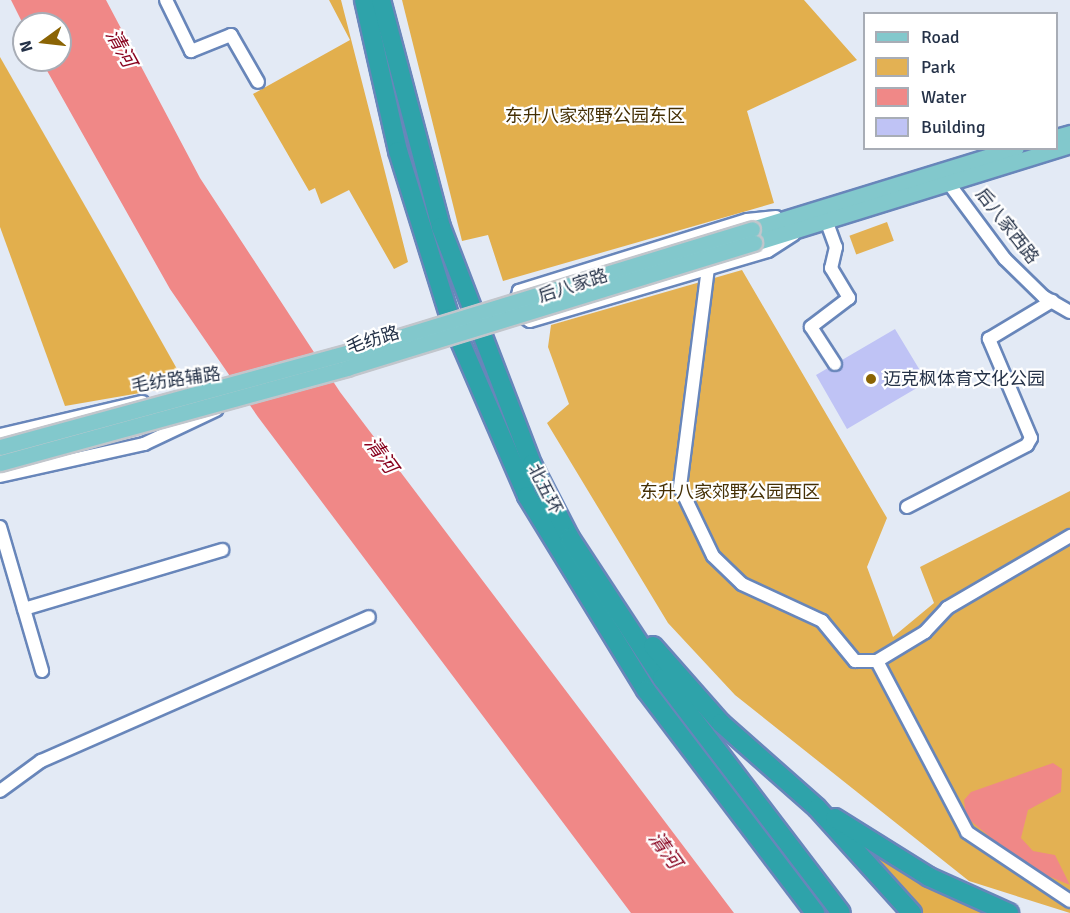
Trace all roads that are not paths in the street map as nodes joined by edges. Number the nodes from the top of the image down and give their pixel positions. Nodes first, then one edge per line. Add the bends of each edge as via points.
1 (166, 0) edge
2 (364, 0) edge
3 (381, 0) edge
4 (258, 82) dead end
5 (1010, 150) edge
6 (1053, 150) edge
7 (947, 181) junction
8 (804, 220) junction
9 (826, 220) junction
10 (753, 236) junction
11 (708, 268) junction
12 (1052, 301) junction
13 (1070, 312) edge
14 (350, 358) dead end
15 (835, 364) dead end
16 (216, 410) dead end
17 (0, 435) edge
18 (0, 447) edge
19 (0, 463) edge
20 (0, 476) edge
21 (907, 507) dead end
22 (0, 527) edge
23 (1070, 536) edge
24 (222, 550) dead end
25 (614, 602) junction
26 (24, 609) junction
27 (369, 617) dead end
28 (877, 661) junction
29 (42, 670) dead end
30 (0, 791) edge
31 (818, 808) junction
32 (1070, 901) edge
33 (815, 913) edge
34 (841, 913) edge
35 (912, 913) edge
36 (1009, 913) edge

1 - 4 street via 191,51 231,35
2 - 33 highway, 北五环 via 398,151 450,318 527,496 646,690
3 - 25 highway, 北五环 via 441,227 480,338 532,464 570,538
5 - 8 main road, 后八家路
6 - 7 main road, 后八家路
7 - 9 main road, 后八家路
7 - 12 street, 后八家西路 via 1005,259
8 - 9 main road, 后八家路
8 - 10 main road, 后八家路
8 - 11 street, 后八家路 via 768,251
8 - 11 street, 后八家路 via 747,220 519,291 514,310 530,321
9 - 15 street via 836,247 831,268 849,298 811,327
10 - 18 main road, 毛纺路, bridge
10 - 19 main road, 毛纺路, bridge via 347,368
11 - 28 street via 680,487 712,556 742,584 822,621 855,661
12 - 13 street, 后八家西路
12 - 21 street via 989,339 1031,438 1027,445
14 - 17 street, 毛纺路辅路 via 213,395 129,404
16 - 20 street, 毛纺路辅路 via 144,444
22 - 26 street
23 - 28 street via 947,608 925,632
24 - 26 street
25 - 31 highway via 721,723
25 - 34 highway, 北五环 via 722,759
26 - 29 street
27 - 30 street via 40,761
28 - 32 street via 967,832
31 - 35 highway
31 - 36 highway via 929,877

